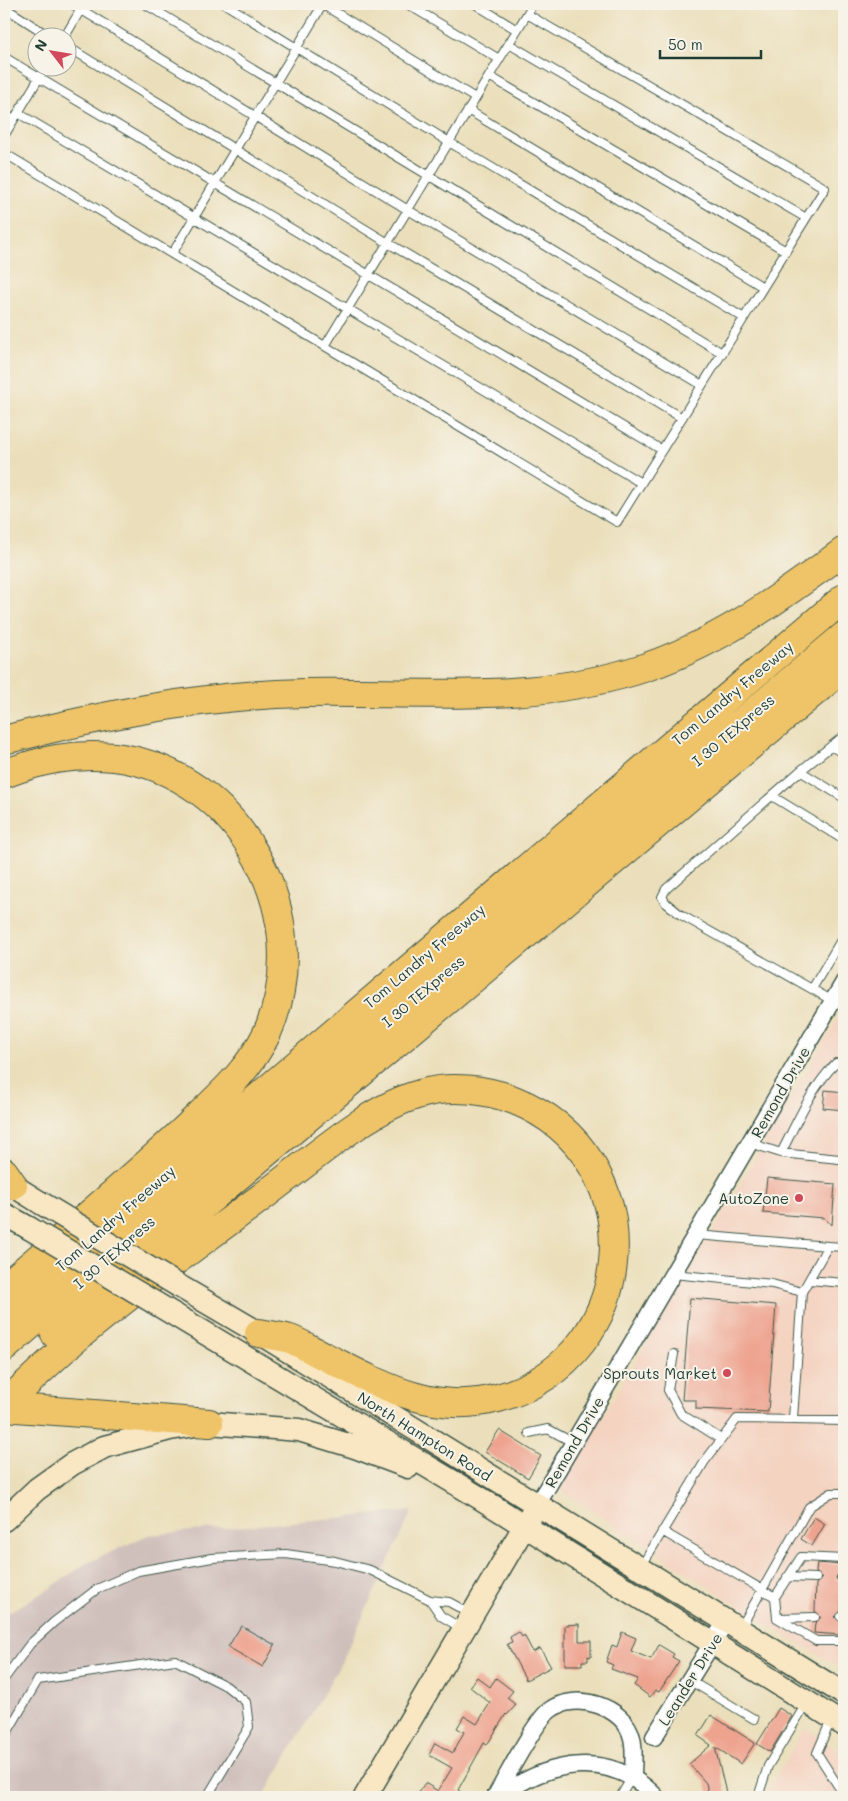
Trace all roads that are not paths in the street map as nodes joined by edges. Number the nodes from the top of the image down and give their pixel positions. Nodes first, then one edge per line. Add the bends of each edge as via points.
1 (72, 4) edge
2 (145, 4) edge
3 (225, 4) edge
4 (323, 4) edge
5 (407, 4) edge
6 (475, 4) edge
7 (533, 4) edge
8 (82, 6) edge
9 (4, 7) edge
10 (527, 14) junction
11 (37, 28) edge
12 (70, 28) edge
13 (517, 30) junction
14 (508, 44) junction
15 (296, 48) junction
16 (78, 53) edge
17 (4, 57) edge
18 (499, 59) junction
19 (28, 71) edge
20 (489, 76) junction
21 (39, 78) joint
22 (275, 83) junction
23 (476, 98) junction
24 (468, 110) junction
25 (18, 113) junction
26 (4, 115) edge
27 (255, 116) junction
28 (13, 120) junction
29 (4, 136) edge
30 (449, 142) junction
31 (235, 149) junction
32 (4, 153) edge
33 (428, 176) junction
34 (214, 183) junction
35 (408, 210) junction
36 (194, 217) junction
37 (806, 218) junction
38 (388, 243) junction
39 (786, 251) junction
40 (172, 254) junction
41 (368, 275) junction
42 (763, 287) junction
43 (348, 309) junction
44 (744, 318) junction
45 (325, 346) junction
46 (722, 353) junction
47 (702, 385) junction
48 (682, 418) junction
49 (662, 450) junction
50 (641, 483) junction
51 (844, 551) edge
52 (844, 598) edge
53 (844, 636) edge
54 (844, 667) edge
55 (844, 736) edge
56 (4, 740) edge
57 (831, 746) junction
58 (844, 754) edge
59 (800, 772) junction
60 (4, 774) edge
61 (772, 796) junction
62 (844, 798) edge
63 (844, 840) edge
64 (844, 935) edge
65 (844, 982) edge
66 (812, 990) junction
67 (833, 1001) junction
68 (844, 1064) edge
69 (750, 1144) junction
70 (781, 1153) junction
71 (844, 1157) edge
72 (7, 1179) edge
73 (4, 1214) edge
74 (696, 1235) junction
75 (828, 1246) junction
76 (844, 1247) edge
77 (673, 1274) junction
78 (809, 1280) junction
79 (844, 1284) edge
80 (802, 1292) junction
81 (4, 1294) edge
82 (4, 1314) edge
83 (258, 1332) junction
84 (4, 1348) edge
85 (674, 1354) dead end
86 (4, 1380) edge
87 (4, 1406) edge
88 (793, 1418) junction
89 (844, 1421) edge
90 (209, 1423) junction
91 (529, 1433) dead end
92 (721, 1440) junction
93 (574, 1443) junction
94 (844, 1493) edge
95 (480, 1498) junction
96 (537, 1505) junction
97 (4, 1520) edge
98 (524, 1528) junction
99 (662, 1531) junction
100 (844, 1559) edge
101 (640, 1569) junction
102 (787, 1577) junction
103 (816, 1578) dead end
104 (761, 1589) junction
105 (775, 1597) junction
106 (430, 1600) junction
107 (777, 1618) junction
108 (815, 1618) dead end
109 (468, 1623) junction
110 (732, 1625) junction
111 (844, 1641) edge
112 (712, 1643) junction
113 (4, 1679) edge
114 (689, 1680) junction
115 (844, 1694) edge
116 (807, 1702) junction
117 (754, 1719) dead end
118 (838, 1722) edge
119 (654, 1737) dead end
120 (4, 1738) edge
121 (633, 1776) junction
122 (207, 1797) edge
123 (365, 1797) edge
124 (497, 1797) edge
125 (620, 1797) edge
126 (656, 1797) edge
127 (758, 1797) edge
128 (840, 1797) edge

1 - 8 lane
2 - 22 lane
3 - 15 lane
4 - 15 lane
4 - 23 lane
5 - 18 lane
6 - 13 lane
7 - 10 lane
8 - 12 lane
8 - 27 lane
9 - 11 lane
10 - 13 lane
10 - 37 lane via 825,188
13 - 14 lane
14 - 18 lane
14 - 37 lane
15 - 22 lane
15 - 30 lane
16 - 31 lane
17 - 19 lane
18 - 20 lane
20 - 23 lane
20 - 39 lane
21 - 25 lane
21 - 34 lane
22 - 27 lane
22 - 33 lane
23 - 24 lane
24 - 30 lane
24 - 42 lane
25 - 28 lane
25 - 36 lane
26 - 28 lane
27 - 31 lane
27 - 35 lane
28 - 29 lane
30 - 33 lane
30 - 44 lane
31 - 34 lane
31 - 38 lane
32 - 40 lane
33 - 35 lane
33 - 46 lane
34 - 36 lane
34 - 41 lane
35 - 38 lane
35 - 47 lane
36 - 40 lane
36 - 43 lane
37 - 39 lane
38 - 41 lane
38 - 48 lane
39 - 42 lane
40 - 45 lane
41 - 43 lane
41 - 49 lane
42 - 44 lane
43 - 45 lane
43 - 50 lane
44 - 46 lane
45 - 50 lane via 617,522
46 - 47 lane
47 - 48 lane
48 - 49 lane
49 - 50 lane
51 - 56 highway via 776,600 724,632 681,654 588,684 483,696 305,693 207,700 110,715
52 - 82 highway, Tom Landry Freeway
53 - 84 highway, I 30 TEXpress via 176,1198
54 - 86 highway via 105,1288
55 - 57 lane
57 - 58 lane
57 - 59 lane
59 - 61 lane
59 - 62 lane
60 - 81 highway via 32,763 91,755 143,764 194,787 240,829 260,861 277,905 283,959 280,986 267,1033 240,1076 153,1159 13,1280
61 - 63 lane
61 - 66 lane via 666,889 662,897 681,915
64 - 66 lane
65 - 67 street, Remond Drive
66 - 67 lane
67 - 69 street, Remond Drive
68 - 70 lane via 836,1063 815,1088
69 - 70 lane
69 - 74 street, Remond Drive
70 - 71 lane
72 - 83 main road, North Hampton Road, bridge via 41,1203
73 - 95 main road, North Hampton Road, bridge
74 - 75 lane
74 - 77 street, Remond Drive
75 - 76 lane
75 - 78 lane
77 - 80 lane via 772,1284
77 - 93 street, Remond Drive
78 - 79 lane
78 - 80 lane
80 - 88 lane
83 - 87 highway via 288,1339 392,1391 428,1401 474,1402 498,1398 521,1389 566,1361 596,1321 612,1274 615,1244 606,1193 595,1170 576,1144 547,1117 525,1105 500,1095 474,1090 424,1093 401,1100 321,1153 84,1332
83 - 96 main road, North Hampton Road
85 - 92 lane via 668,1390 681,1414
87 - 90 highway
88 - 89 lane
88 - 92 lane via 737,1419
90 - 95 main road via 299,1430 355,1447
90 - 97 main road via 170,1429 104,1447 72,1464 37,1489
91 - 93 lane via 548,1429
92 - 99 lane
93 - 96 street, Remond Drive
94 - 104 lane via 831,1493 808,1507
95 - 98 main road, North Hampton Road
96 - 98 main road, Remond Drive
96 - 101 main road, North Hampton Road
98 - 109 main road, Remond Drive
98 - 112 main road, North Hampton Road
99 - 101 lane
99 - 104 lane
100 - 102 lane via 801,1557
101 - 110 main road, North Hampton Road
102 - 103 lane
102 - 105 lane
104 - 105 lane
104 - 110 lane
105 - 107 lane
106 - 109 lane via 441,1616
106 - 109 lane via 449,1602
106 - 113 lane via 370,1570 286,1554 212,1558 167,1565 138,1571 97,1589 30,1644
107 - 108 lane
107 - 111 lane via 816,1641
109 - 123 main road, Remond Drive
110 - 112 street, Leander Drive
110 - 115 main road, North Hampton Road
112 - 114 street, Leander Drive
112 - 116 main road, North Hampton Road
114 - 117 lane
114 - 119 street, Leander Drive
116 - 118 main road, North Hampton Road
116 - 127 lane via 768,1766
118 - 128 lane via 817,1753 840,1789
120 - 122 lane via 38,1680 175,1660 226,1686 246,1702 249,1728
121 - 124 street via 592,1764 561,1767 524,1780
121 - 124 street via 632,1737 626,1726 604,1708 592,1703 574,1702 549,1710 539,1722
121 - 125 lane
121 - 126 street

